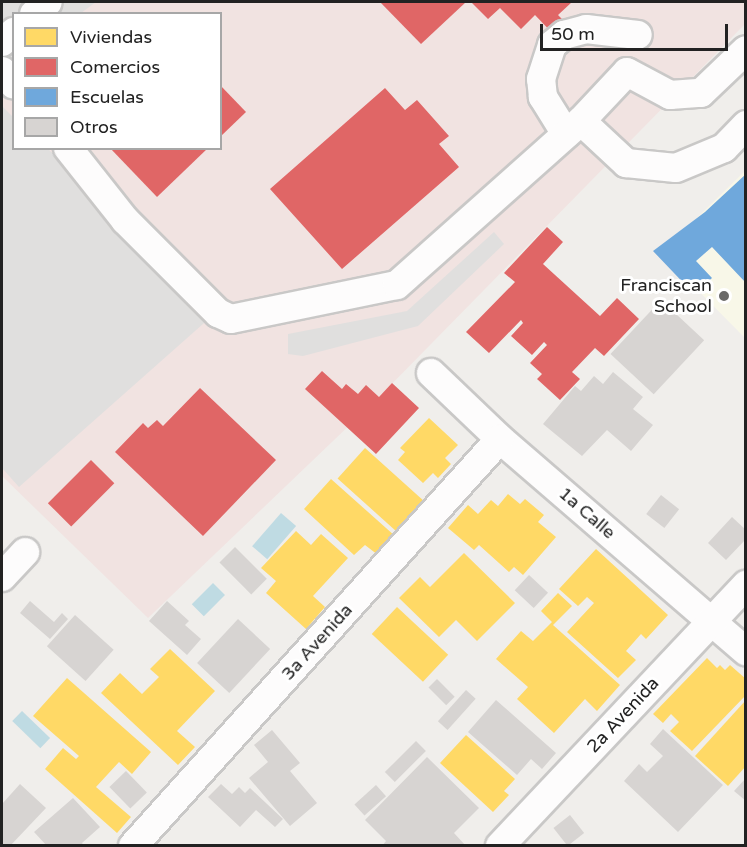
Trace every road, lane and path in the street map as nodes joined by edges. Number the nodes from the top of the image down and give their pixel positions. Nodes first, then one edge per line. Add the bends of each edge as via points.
1 (48, 2) edge
2 (36, 12) edge
3 (638, 34) dead end
4 (746, 50) edge
5 (2, 71) edge
6 (12, 83) edge
7 (746, 125) edge
8 (574, 128) junction
9 (70, 150) edge
10 (431, 373) dead end
11 (500, 439) junction
12 (25, 552) dead end
13 (2, 577) edge
14 (746, 585) edge
15 (711, 620) junction
16 (746, 651) edge
17 (133, 846) edge
18 (500, 846) edge

1 - 2 street
3 - 8 street via 586,29 564,35 552,45 541,79 543,98
4 - 8 street via 701,93 670,95 627,72
5 - 6 street
7 - 8 street via 724,148 676,168 626,163
8 - 9 street via 397,285 231,319 218,313 125,220
10 - 11 street, 1a Calle
11 - 15 street, 1a Calle
11 - 17 street, 3a Avenida
12 - 13 street
14 - 15 street, 2a Avenida
15 - 16 street, 1a Calle
15 - 18 street, 2a Avenida

